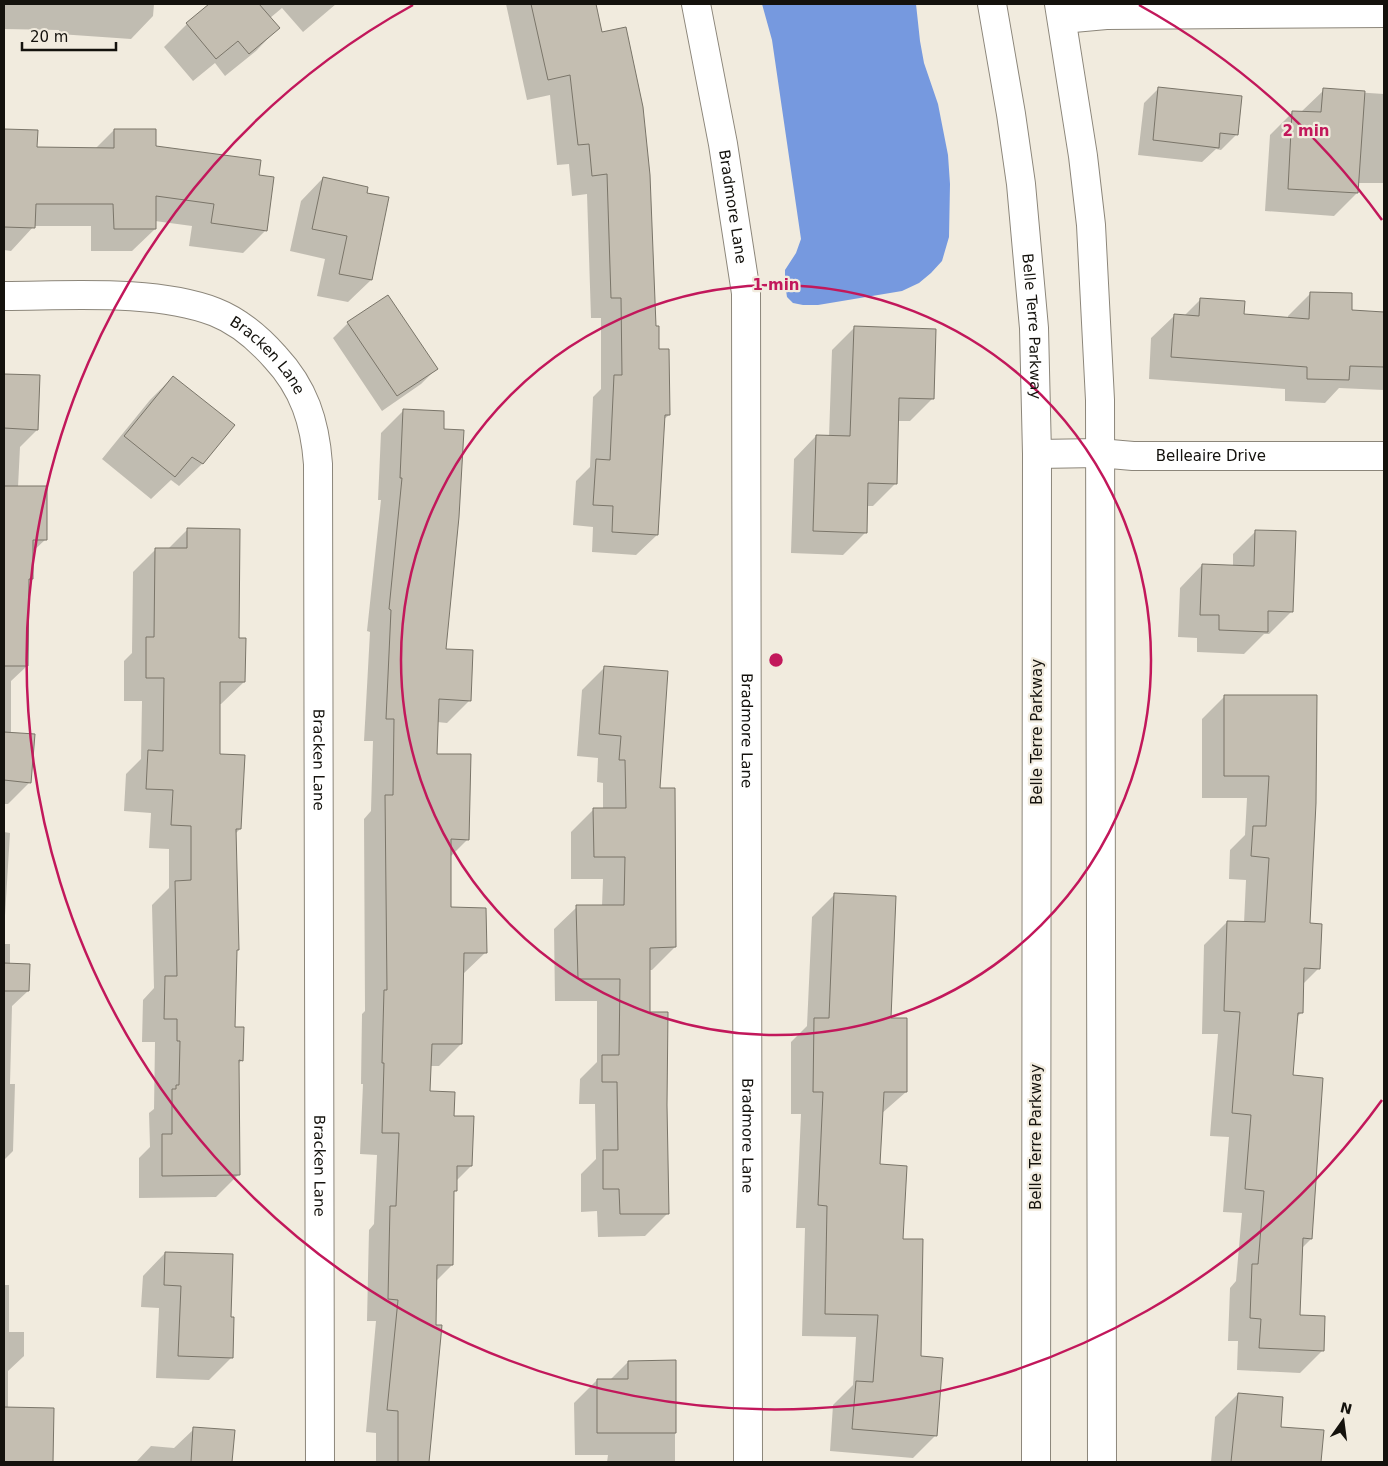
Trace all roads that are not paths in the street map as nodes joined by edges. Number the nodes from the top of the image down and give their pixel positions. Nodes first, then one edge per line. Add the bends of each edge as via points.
1 (696, 4) edge
2 (992, 4) edge
3 (1061, 12) edge
4 (1384, 12) edge
5 (4, 296) edge
6 (1099, 453) junction
7 (1037, 454) junction
8 (1384, 456) edge
9 (320, 1462) edge
10 (748, 1462) edge
11 (1036, 1462) edge
12 (1102, 1462) edge

1 - 10 street, Bradmore Lane via 723,144 746,293
2 - 7 street, Belle Terre Parkway via 1022,193 1034,328
3 - 4 street via 1106,16
3 - 6 street via 1091,225 1100,400
5 - 9 street, Bracken Lane via 124,296 192,304 216,313 264,345 285,368 311,417 318,464
6 - 7 street, Belleaire Drive
6 - 8 street, Belleaire Drive via 1133,456
6 - 12 street
7 - 11 street, Belle Terre Parkway

